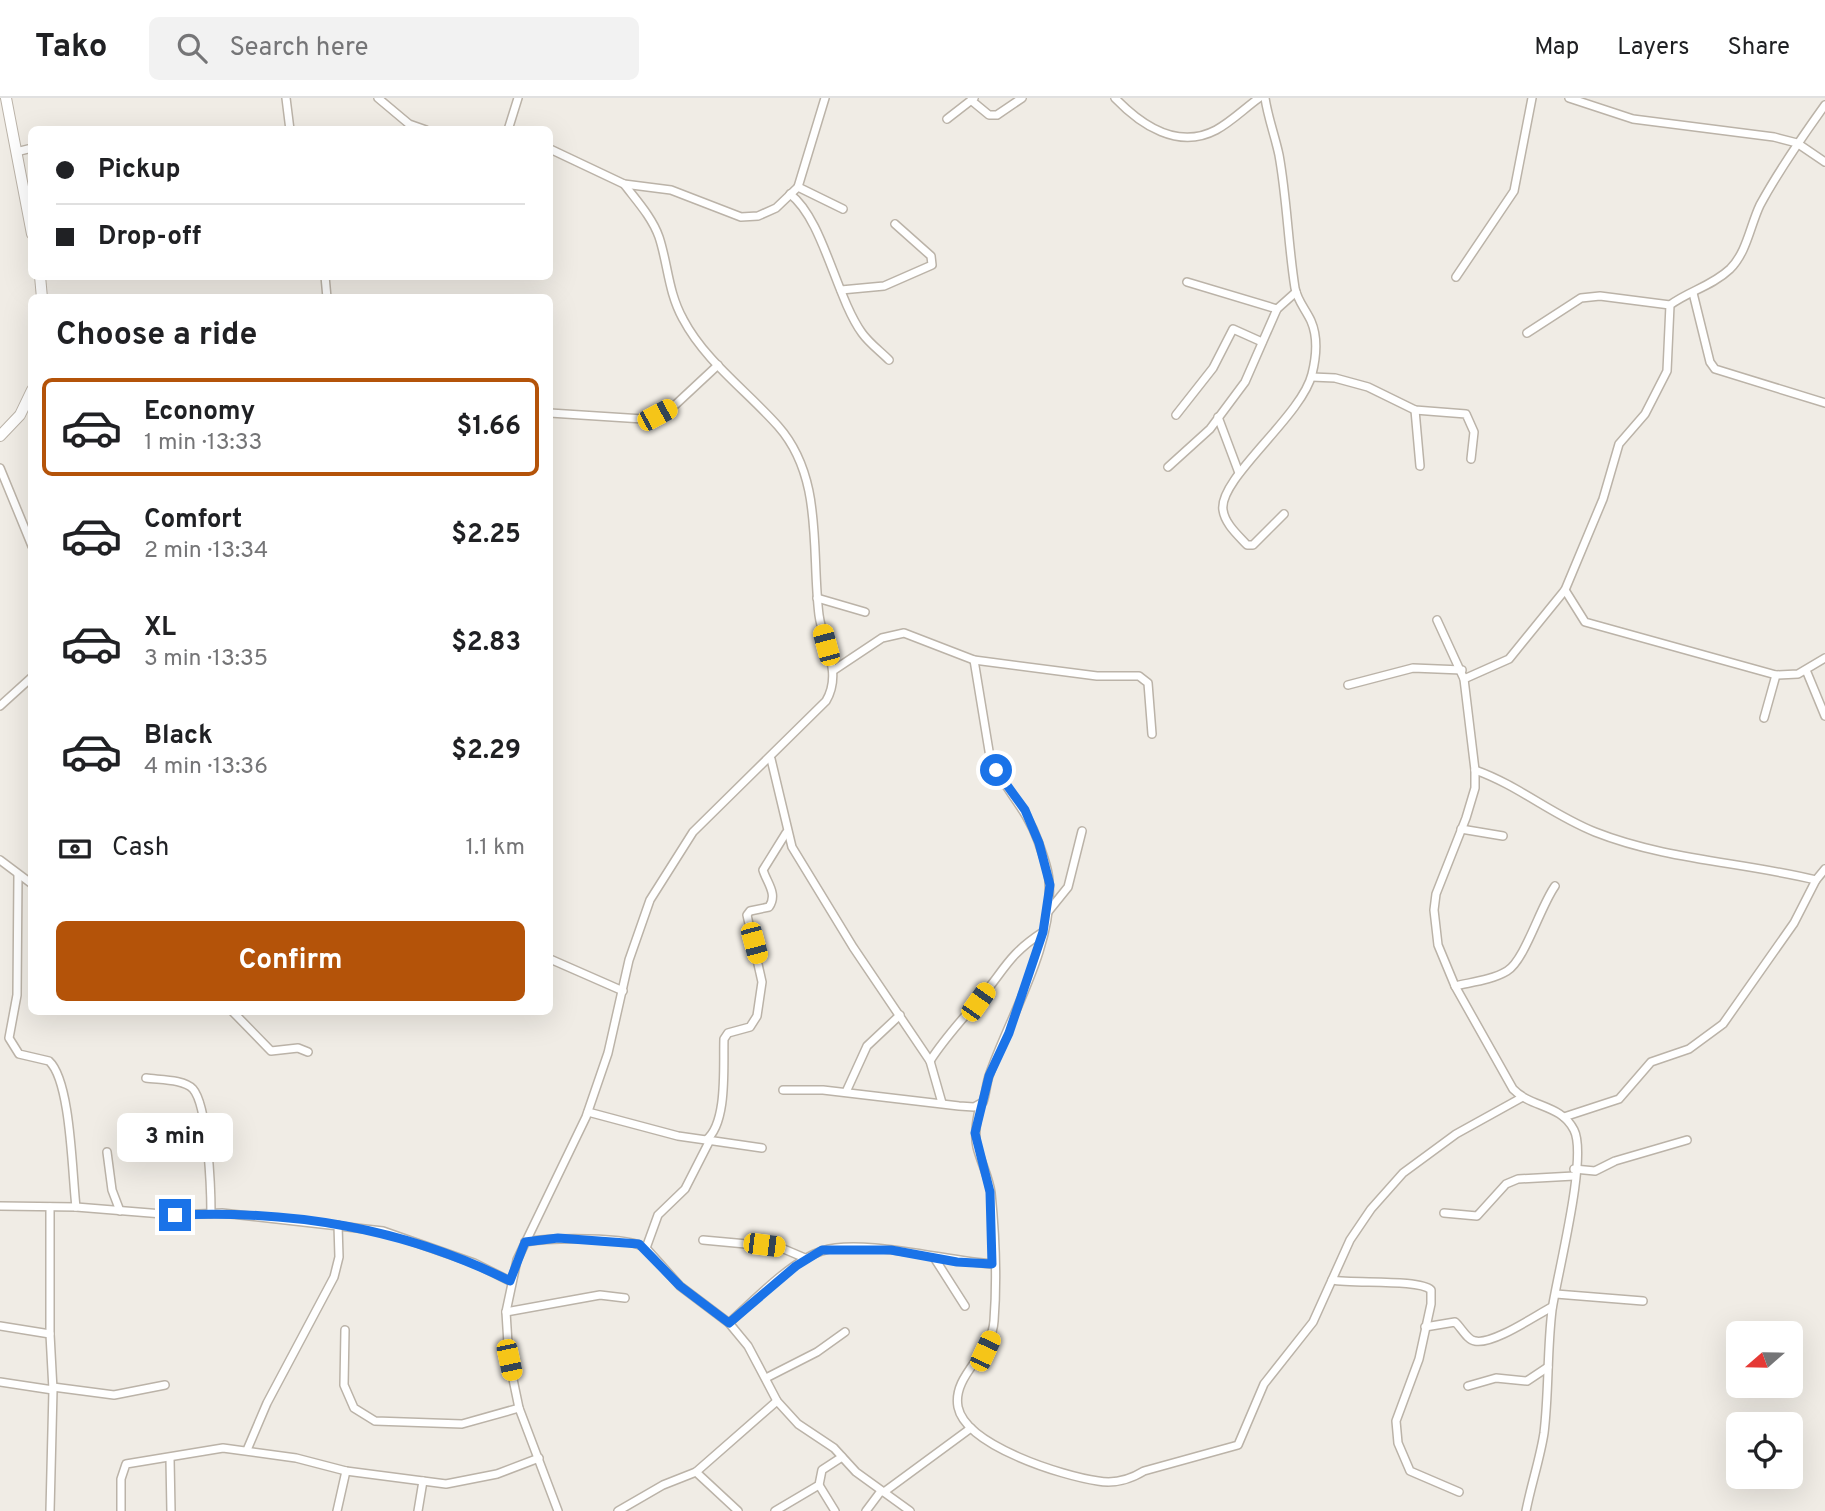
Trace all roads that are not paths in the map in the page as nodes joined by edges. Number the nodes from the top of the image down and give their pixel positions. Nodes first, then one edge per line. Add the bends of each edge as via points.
1 (286, 98) edge
2 (378, 98) edge
3 (518, 98) edge
4 (825, 98) edge
5 (1022, 98) edge
6 (1115, 98) edge
7 (1259, 98) edge
8 (1265, 98) edge
9 (1532, 98) edge
10 (1569, 98) edge
11 (973, 99) edge
12 (1248, 101) edge
13 (4, 104) edge
14 (1825, 105) edge
15 (947, 119) dead end
16 (290, 126) edge
17 (415, 126) edge
18 (509, 126) edge
19 (1797, 143) junction
20 (28, 149) edge
21 (553, 150) edge
22 (16, 152) junction
23 (1825, 162) edge
24 (624, 184) junction
25 (797, 187) junction
26 (790, 194) junction
27 (843, 209) dead end
28 (28, 214) edge
29 (895, 224) dead end
30 (1456, 277) dead end
31 (1187, 282) dead end
32 (841, 290) junction
33 (1296, 292) junction
34 (1693, 293) junction
35 (1670, 304) junction
36 (1277, 309) junction
37 (1527, 333) dead end
38 (1262, 342) junction
39 (889, 360) dead end
40 (718, 365) junction
41 (1312, 377) junction
42 (28, 398) edge
43 (1825, 403) edge
44 (1415, 410) junction
45 (553, 413) edge
46 (1176, 415) dead end
47 (1217, 416) junction
48 (0, 436) edge
49 (1471, 459) dead end
50 (1420, 466) dead end
51 (1168, 467) dead end
52 (0, 468) edge
53 (1239, 473) junction
54 (1284, 514) dead end
55 (28, 536) edge
56 (1565, 590) junction
57 (817, 598) junction
58 (865, 612) dead end
59 (1437, 620) dead end
60 (1825, 658) edge
61 (974, 660) junction
62 (834, 670) junction
63 (1462, 670) junction
64 (1806, 670) junction
65 (1776, 675) junction
66 (1464, 679) junction
67 (28, 683) edge
68 (1348, 685) dead end
69 (0, 706) edge
70 (1825, 716) edge
71 (1764, 718) dead end
72 (1152, 734) dead end
73 (771, 758) junction
74 (1475, 770) junction
75 (1461, 829) junction
76 (1082, 831) dead end
77 (786, 833) junction
78 (1503, 835) dead end
79 (0, 860) edge
80 (1825, 869) edge
81 (18, 875) junction
82 (1816, 880) junction
83 (28, 881) edge
84 (1555, 886) dead end
85 (1046, 914) junction
86 (1043, 932) junction
87 (553, 960) edge
88 (1455, 986) junction
89 (623, 992) junction
90 (236, 1015) edge
91 (900, 1015) junction
92 (308, 1052) dead end
93 (929, 1061) junction
94 (146, 1078) dead end
95 (783, 1090) dead end
96 (846, 1092) junction
97 (1521, 1098) junction
98 (942, 1103) junction
99 (980, 1105) junction
100 (588, 1112) junction
101 (1564, 1117) junction
102 (708, 1140) junction
103 (1687, 1140) dead end
104 (762, 1148) dead end
105 (107, 1152) dead end
106 (1574, 1172) junction
107 (0, 1206) edge
108 (50, 1207) junction
109 (76, 1207) junction
110 (120, 1211) junction
111 (1444, 1213) dead end
112 (211, 1214) junction
113 (338, 1225) junction
114 (703, 1240) dead end
115 (525, 1242) junction
116 (646, 1248) junction
117 (805, 1258) junction
118 (935, 1259) junction
119 (992, 1264) junction
120 (1332, 1280) junction
121 (510, 1281) junction
122 (1556, 1294) junction
123 (625, 1298) dead end
124 (1643, 1301) dead end
125 (965, 1306) dead end
126 (1552, 1307) junction
127 (506, 1312) junction
128 (729, 1323) junction
129 (0, 1326) edge
130 (1425, 1327) junction
131 (345, 1330) dead end
132 (845, 1332) dead end
133 (50, 1334) junction
134 (1548, 1367) junction
135 (766, 1378) junction
136 (0, 1382) edge
137 (165, 1385) dead end
138 (1468, 1386) dead end
139 (53, 1389) junction
140 (776, 1401) junction
141 (519, 1408) junction
142 (971, 1428) junction
143 (247, 1450) junction
144 (842, 1457) junction
145 (539, 1458) junction
146 (170, 1459) junction
147 (345, 1471) junction
148 (696, 1472) junction
149 (423, 1481) junction
150 (819, 1485) junction
151 (882, 1492) junction
152 (1459, 1493) dead end
153 (629, 1508) edge
154 (557, 1509) edge
155 (50, 1511) edge
156 (121, 1511) edge
157 (172, 1511) edge
158 (337, 1511) edge
159 (418, 1511) edge
160 (546, 1511) edge
161 (618, 1511) edge
162 (738, 1511) edge
163 (775, 1511) edge
164 (835, 1511) edge
165 (866, 1511) edge
166 (910, 1511) edge
167 (1526, 1511) edge

1 - 16 street
2 - 17 street
3 - 18 street
4 - 25 street
5 - 11 street via 997,115 989,115
6 - 12 street via 1168,136 1215,130
7 - 12 street
8 - 33 street via 1278,154
9 - 30 street via 1514,191
10 - 19 street via 1633,119
11 - 15 street
13 - 22 street
14 - 19 street
19 - 23 street
19 - 34 street via 1759,207 1732,267
20 - 22 street
21 - 24 street
22 - 28 street
24 - 26 street via 671,190 741,218 776,208
24 - 40 street via 659,237 684,321
25 - 26 street
25 - 27 street
26 - 32 street via 813,226
29 - 32 street via 931,256 932,265 884,286
31 - 36 street
32 - 39 street via 862,333
33 - 36 street
33 - 41 street via 1316,336
34 - 35 street
34 - 43 street via 1715,369
35 - 37 street via 1581,298
35 - 56 street via 1667,372 1646,414 1619,444 1603,499
36 - 38 street
38 - 46 street via 1233,329 1213,368
38 - 47 street via 1245,382
40 - 45 street via 674,406 642,419
40 - 57 street via 779,427 799,460 811,497
41 - 44 street via 1368,387
41 - 53 street via 1296,409
42 - 48 street via 20,415
44 - 49 street via 1466,414 1474,432
44 - 50 street
47 - 51 street via 1210,429
47 - 53 street
52 - 55 street
53 - 54 street via 1224,498 1223,510 1247,545 1253,545
56 - 65 street via 1585,622
56 - 66 street via 1509,659
57 - 58 street
57 - 62 street
59 - 63 street
60 - 64 street
61 - 62 street via 904,633 883,638
61 - 72 street via 1144,678
61 - 85 street via 990,757 1025,810 1049,878
62 - 73 street via 826,701
63 - 66 street
63 - 68 street via 1413,668
64 - 65 street
64 - 70 street
65 - 71 street
66 - 74 street
67 - 69 street
73 - 77 street
73 - 89 street via 693,832 678,853 640,923
74 - 75 street via 1475,788
74 - 82 street via 1509,784 1568,820 1624,842
75 - 78 street
75 - 88 street via 1438,883 1434,911 1438,945
76 - 85 street via 1068,887
77 - 91 street via 804,870
77 - 102 street via 763,870 772,902 747,915 762,982 757,1016 750,1027 727,1033 723,1039 720,1119
79 - 81 street
80 - 82 street
81 - 83 street
81 - 109 street via 17,995 9,1038 19,1054 49,1061 61,1078
82 - 101 street via 1794,923 1723,1024 1689,1049 1651,1062 1619,1099
84 - 88 street via 1511,968
85 - 86 street
86 - 93 street via 1012,955
86 - 99 street
87 - 89 street
88 - 97 street
89 - 100 street
90 - 92 street via 271,1051 298,1048
91 - 93 street
91 - 96 street via 867,1046
93 - 98 street
94 - 112 street via 187,1084 195,1090 207,1154
95 - 96 street
96 - 98 street
97 - 101 street
97 - 120 street via 1456,1134 1403,1173 1350,1240
98 - 99 street
99 - 119 street via 975,1133 990,1192
100 - 102 street
100 - 115 street
101 - 106 street via 1576,1135
102 - 104 street
102 - 116 street via 685,1189 658,1215
103 - 106 street via 1595,1171
105 - 110 street
106 - 111 street via 1506,1184 1477,1216
106 - 122 street
107 - 108 street
108 - 109 street
108 - 133 street
109 - 110 street
110 - 112 street
112 - 113 street
113 - 121 street via 383,1231 428,1245
113 - 143 street via 334,1277
114 - 117 street via 779,1247
115 - 116 street via 558,1238
115 - 121 street
116 - 128 street via 680,1286
117 - 118 street via 822,1250 857,1249
117 - 128 street
118 - 119 street
118 - 125 street
119 - 142 street via 992,1336 960,1386 961,1416
120 - 130 street via 1426,1285 1432,1296
120 - 142 street via 1313,1322 1264,1384 1243,1438 1230,1449 1099,1482 1030,1462 980,1438
121 - 127 street
122 - 124 street
122 - 126 street
123 - 127 street via 600,1295
126 - 130 street via 1478,1342 1455,1322
126 - 134 street
127 - 141 street
128 - 135 street
129 - 133 street
130 - 152 street via 1419,1359 1396,1421 1398,1443 1410,1471
131 - 141 street via 346,1393 354,1408 375,1421 462,1424
132 - 135 street
133 - 139 street
134 - 138 street via 1528,1381 1496,1378
134 - 167 street via 1544,1436
135 - 140 street
136 - 139 street
137 - 139 street via 114,1395
139 - 155 street
140 - 144 street
140 - 148 street
141 - 145 street
142 - 151 street
143 - 146 street via 204,1450
143 - 147 street
144 - 150 street via 822,1470
144 - 151 street
145 - 149 street via 463,1483
145 - 154 street
146 - 156 street via 126,1464
146 - 157 street
147 - 149 street
147 - 158 street
148 - 153 street via 663,1485
148 - 162 street
149 - 159 street
150 - 163 street
150 - 164 street
151 - 165 street
151 - 166 street
153 - 161 street
154 - 160 street

